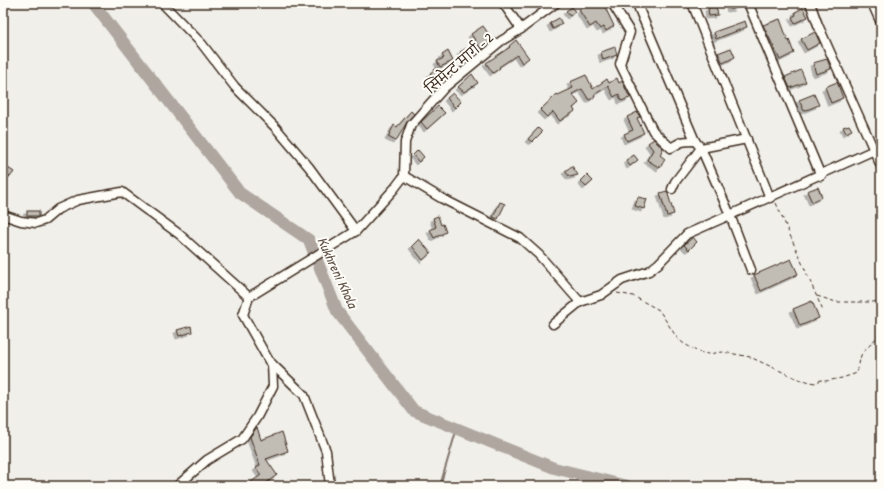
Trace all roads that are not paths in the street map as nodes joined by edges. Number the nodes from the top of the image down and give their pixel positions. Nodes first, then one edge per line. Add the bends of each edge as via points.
1 (162, 3) edge
2 (503, 3) edge
3 (556, 3) edge
4 (612, 3) edge
5 (643, 3) edge
6 (692, 3) edge
7 (748, 3) edge
8 (810, 3) edge
9 (872, 3) edge
10 (881, 23) edge
11 (521, 29) junction
12 (747, 139) junction
13 (695, 141) junction
14 (701, 148) junction
15 (877, 149) edge
16 (881, 166) edge
17 (404, 176) junction
18 (821, 176) junction
19 (672, 189) dead end
20 (772, 197) junction
21 (3, 215) edge
22 (730, 215) junction
23 (356, 231) junction
24 (751, 270) dead end
25 (249, 297) junction
26 (580, 302) junction
27 (553, 324) dead end
28 (272, 364) junction
29 (177, 486) edge
30 (330, 486) edge

1 - 23 street via 276,128 309,167
2 - 11 street
3 - 11 street, सिमेन्ट मार्ग - 2
4 - 13 street via 630,32 620,64 652,131 671,148 686,140
5 - 13 street via 639,9
6 - 12 street
7 - 18 street
8 - 15 street
9 - 10 street
11 - 17 street, सिमेन्ट मार्ग - 2 via 444,88 411,125 405,142
12 - 14 street
12 - 20 street
13 - 14 street
14 - 19 street
14 - 22 street
15 - 16 street
15 - 18 street
17 - 23 street
17 - 26 street via 520,238 539,255
18 - 20 street
20 - 22 street
21 - 25 street via 36,223 78,200 122,192 179,234
22 - 24 street
22 - 26 street via 687,234 649,271 622,280 601,295
23 - 25 street
25 - 28 street via 243,315
26 - 27 street
28 - 29 street via 273,386 242,439 207,460
28 - 30 street via 304,395 326,451

